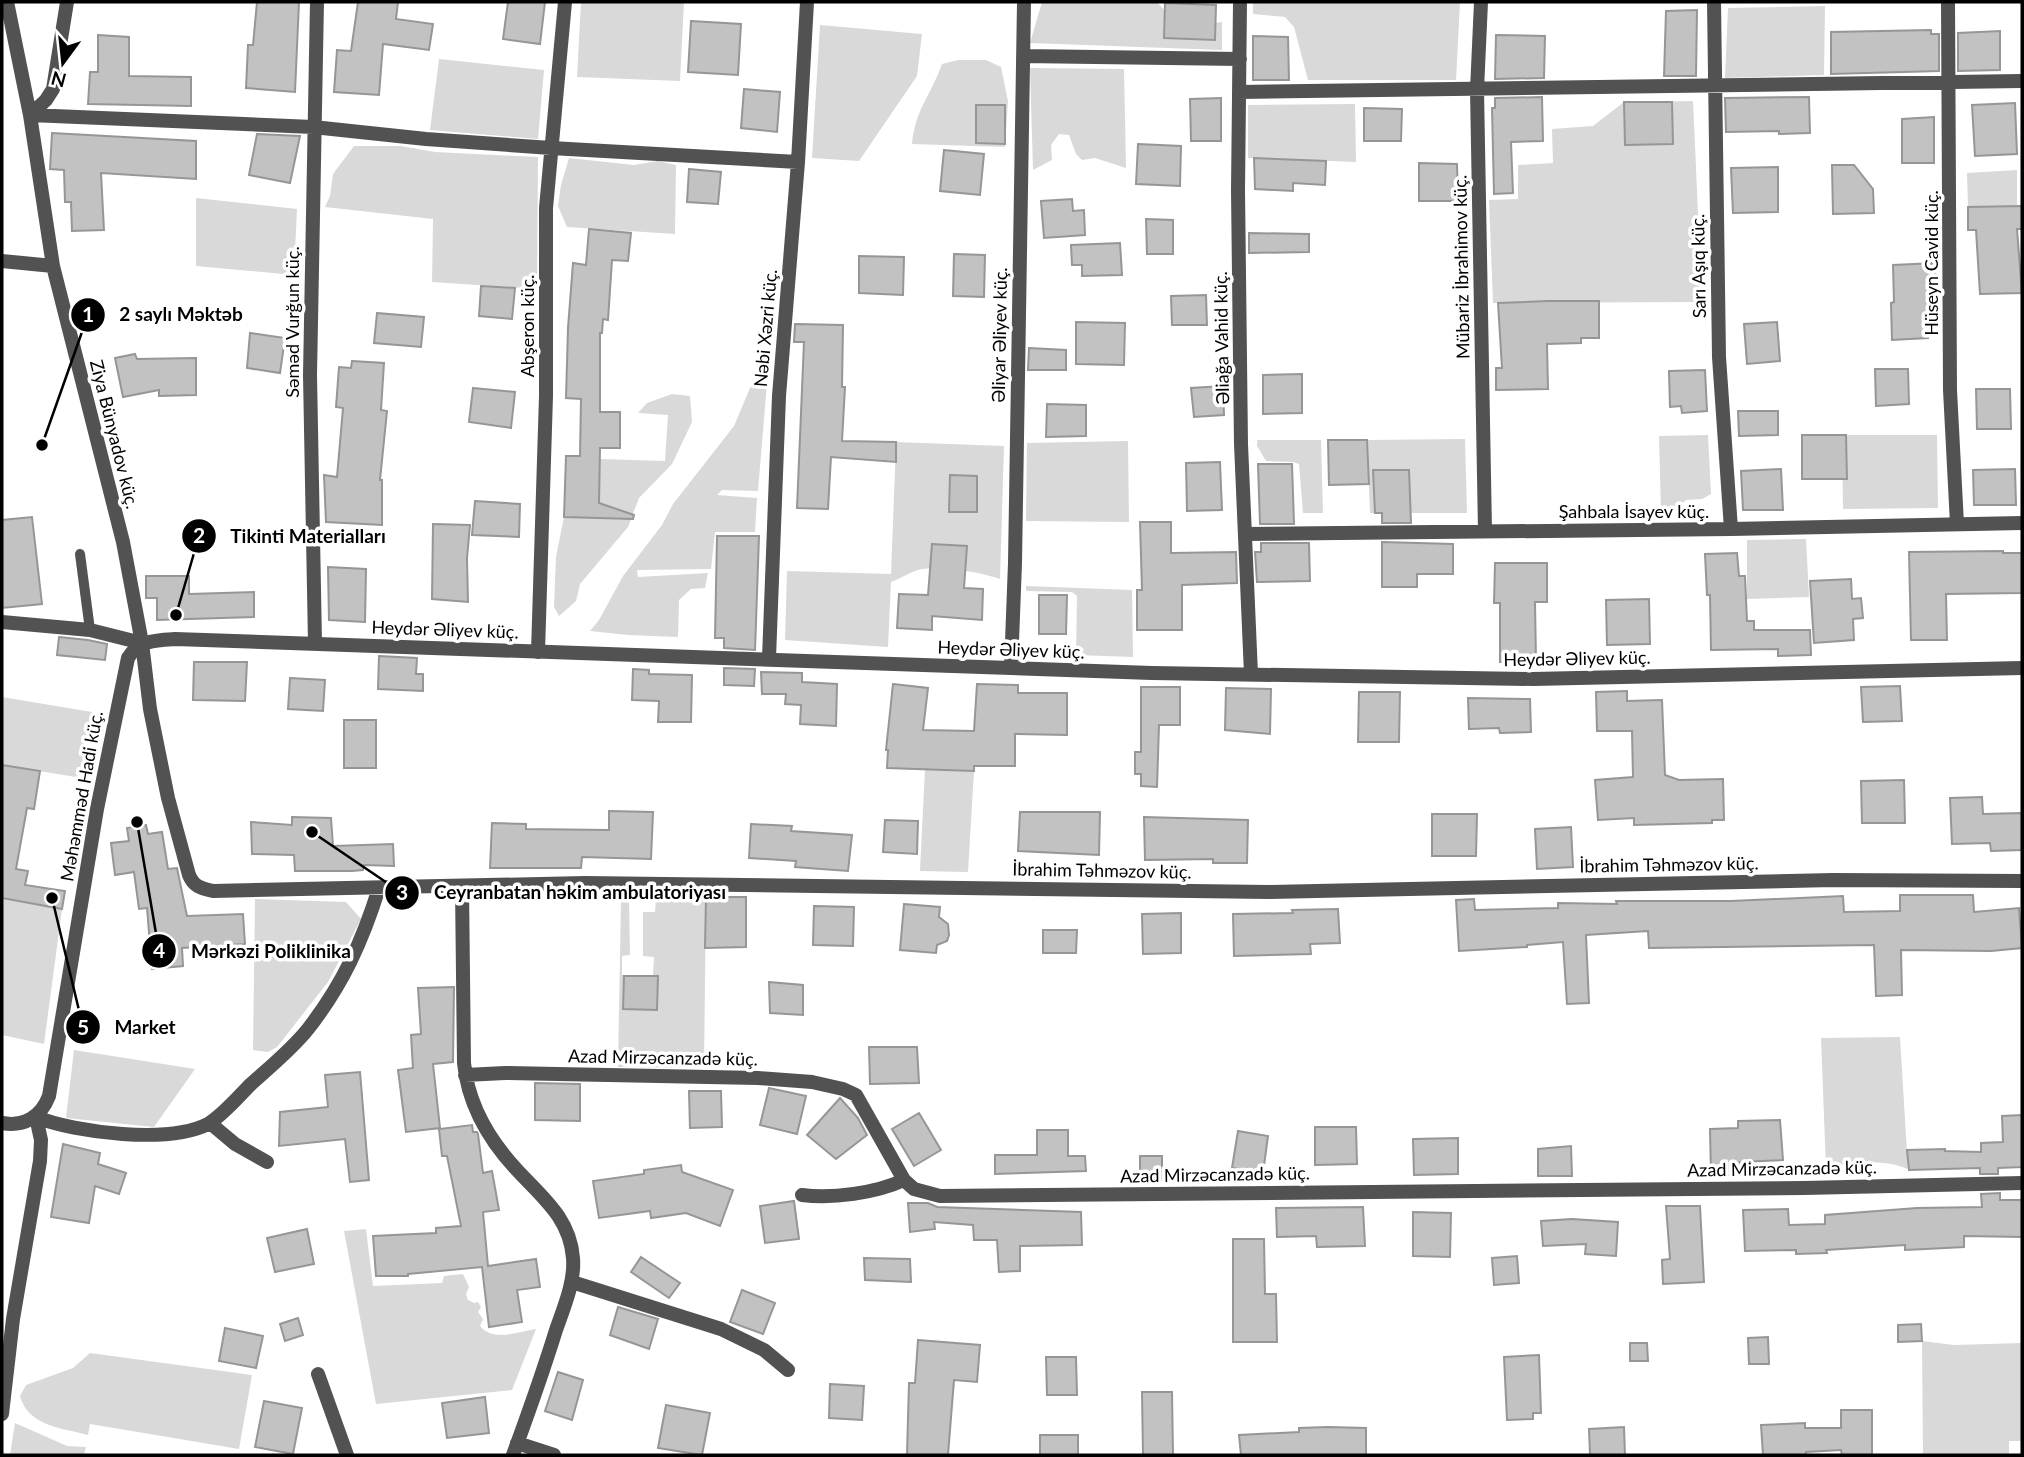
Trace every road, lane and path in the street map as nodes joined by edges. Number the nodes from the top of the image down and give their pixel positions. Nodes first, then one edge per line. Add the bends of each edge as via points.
1 (7, 2) edge
2 (67, 2) edge
3 (317, 2) edge
4 (565, 2) edge
5 (807, 2) edge
6 (1024, 2) edge
7 (1240, 2) edge
8 (1481, 2) edge
9 (1714, 2) edge
10 (1948, 2) edge
11 (1023, 56) junction
12 (1240, 59) junction
13 (2022, 81) edge
14 (1949, 84) junction
15 (1714, 86) junction
16 (1477, 90) junction
17 (1239, 92) junction
18 (30, 115) junction
19 (313, 127) junction
20 (551, 148) junction
21 (798, 162) junction
22 (2, 261) edge
23 (54, 266) junction
24 (2022, 523) edge
25 (1957, 524) junction
26 (1731, 529) junction
27 (1485, 531) junction
28 (1246, 534) junction
29 (80, 554) dead end
30 (2, 622) edge
31 (90, 630) junction
32 (142, 643) junction
33 (315, 643) junction
34 (538, 652) junction
35 (769, 658) junction
36 (1011, 668) junction
37 (2022, 668) edge
38 (1251, 674) junction
39 (189, 875) joint
40 (2022, 880) edge
41 (462, 887) junction
42 (379, 888) junction
43 (465, 1075) junction
44 (36, 1116) junction
45 (209, 1123) junction
46 (2, 1124) edge
47 (267, 1162) dead end
48 (904, 1180) junction
49 (2022, 1183) edge
50 (802, 1195) dead end
51 (572, 1282) junction
52 (788, 1370) dead end
53 (318, 1374) dead end
54 (2, 1413) edge
55 (515, 1449) edge
56 (347, 1455) edge
57 (554, 1455) edge

1 - 18 street, Ziya Bünyadov küç.
2 - 18 street via 53,89
3 - 19 street, Səməd Vurğun küç.
4 - 20 street, Abşeron küç.
5 - 21 street, Nəbi Xəzri küç.
6 - 11 street, Əliyar Əliyev küç.
7 - 12 street, Əliağa Vahid küç.
8 - 16 street, Mübariz İbrahimov küç.
9 - 15 street, Sarı Aşıq küç.
10 - 14 street, Hüseyn Cavid küç.
11 - 12 street
11 - 36 street, Əliyar Əliyev küç.
12 - 17 street, Əliağa Vahid küç.
13 - 14 street
14 - 15 street
14 - 25 street, Hüseyn Cavid küç. via 1950,390
15 - 16 street
15 - 26 street, Sarı Aşıq küç. via 1719,356
16 - 17 street
16 - 27 street, Mübariz İbrahimov küç.
17 - 28 street, Əliağa Vahid küç. via 1241,444
18 - 19 street
18 - 23 street, Ziya Bünyadov küç.
19 - 20 street
19 - 33 street, Səməd Vurğun küç. via 310,376
20 - 21 street
20 - 34 street, Abşeron küç.
21 - 35 street, Nəbi Xəzri küç. via 779,396
22 - 23 street
23 - 32 street, Ziya Bünyadov küç. via 123,542
24 - 25 street, Şahbala İsayev küç.
25 - 26 street, Şahbala İsayev küç.
26 - 27 street, Şahbala İsayev küç.
27 - 28 street, Şahbala İsayev küç.
28 - 38 street, Əliağa Vahid küç.
29 - 31 lane
30 - 31 street, Heydər Əliyev küç.
31 - 32 street, Heydər Əliyev küç.
32 - 33 street, Heydər Əliyev küç. via 176,639
32 - 39 street, Ziya Bünyadov küç. via 168,798
32 - 44 street, Məhəmməd Hadi küç. via 128,659 111,732 49,1096
33 - 34 street, Heydər Əliyev küç.
34 - 35 street, Heydər Əliyev küç.
35 - 36 street, Heydər Əliyev küç.
36 - 38 street, Heydər Əliyev küç.
37 - 38 street, Heydər Əliyev küç. via 1533,679
39 - 42 street, İbrahim Təhməzov küç. via 199,888 213,891
40 - 41 street, İbrahim Təhməzov küç. via 1269,892 584,883
41 - 42 street, İbrahim Təhməzov küç.
41 - 43 street
42 - 45 street via 351,963 306,1031
43 - 48 street, Azad Mirzəcanzadə küç. via 758,1078 829,1085 856,1095
43 - 51 street via 472,1102 488,1132 564,1223 573,1259
44 - 45 street via 58,1125 159,1135
44 - 46 street via 24,1123
44 - 54 street via 40,1161
45 - 47 street
48 - 49 street, Azad Mirzəcanzadə küç. via 914,1189 940,1196
48 - 50 street via 822,1198
51 - 52 street via 721,1329 764,1350
51 - 55 street
53 - 56 street
55 - 57 street

